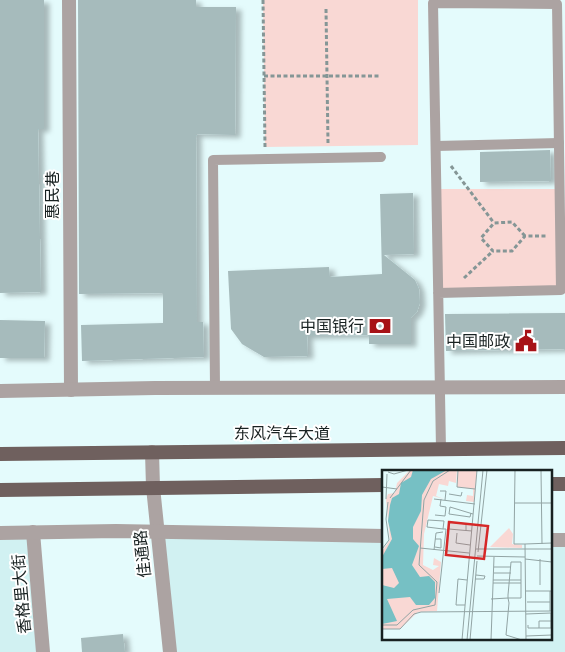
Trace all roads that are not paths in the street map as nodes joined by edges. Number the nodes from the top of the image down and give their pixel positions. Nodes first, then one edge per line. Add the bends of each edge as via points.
1 (69, 0) edge
2 (559, 143) junction
3 (436, 146) junction
4 (381, 157) dead end
5 (438, 292) junction
6 (565, 387) edge
7 (215, 388) junction
8 (440, 388) junction
9 (71, 390) junction
10 (0, 391) edge
11 (565, 448) edge
12 (441, 449) junction
13 (152, 452) junction
14 (0, 454) edge
15 (552, 484) edge
16 (565, 484) edge
17 (382, 485) edge
18 (153, 487) junction
19 (0, 490) edge
20 (157, 531) junction
21 (33, 532) junction
22 (0, 533) edge
23 (382, 536) edge
24 (552, 540) edge
25 (565, 540) edge
26 (43, 652) edge
27 (170, 652) edge

1 - 9 street, 惠民巷
2 - 3 lane
2 - 3 lane via 557,4 433,3
2 - 5 lane via 561,290
3 - 5 lane
4 - 7 lane via 213,160
5 - 8 lane
6 - 8 street
7 - 8 street
7 - 9 street
8 - 12 lane
9 - 10 street
11 - 12 main road, 东风汽车大道
12 - 13 main road, 东风汽车大道
13 - 14 main road, 东风汽车大道
13 - 18 street, 佳通路
15 - 16 main road
17 - 18 main road
18 - 19 main road
18 - 20 street, 佳通路
20 - 21 street
20 - 23 street
20 - 27 street, 佳通路
21 - 22 street
21 - 26 street, 香格里大街
24 - 25 street

